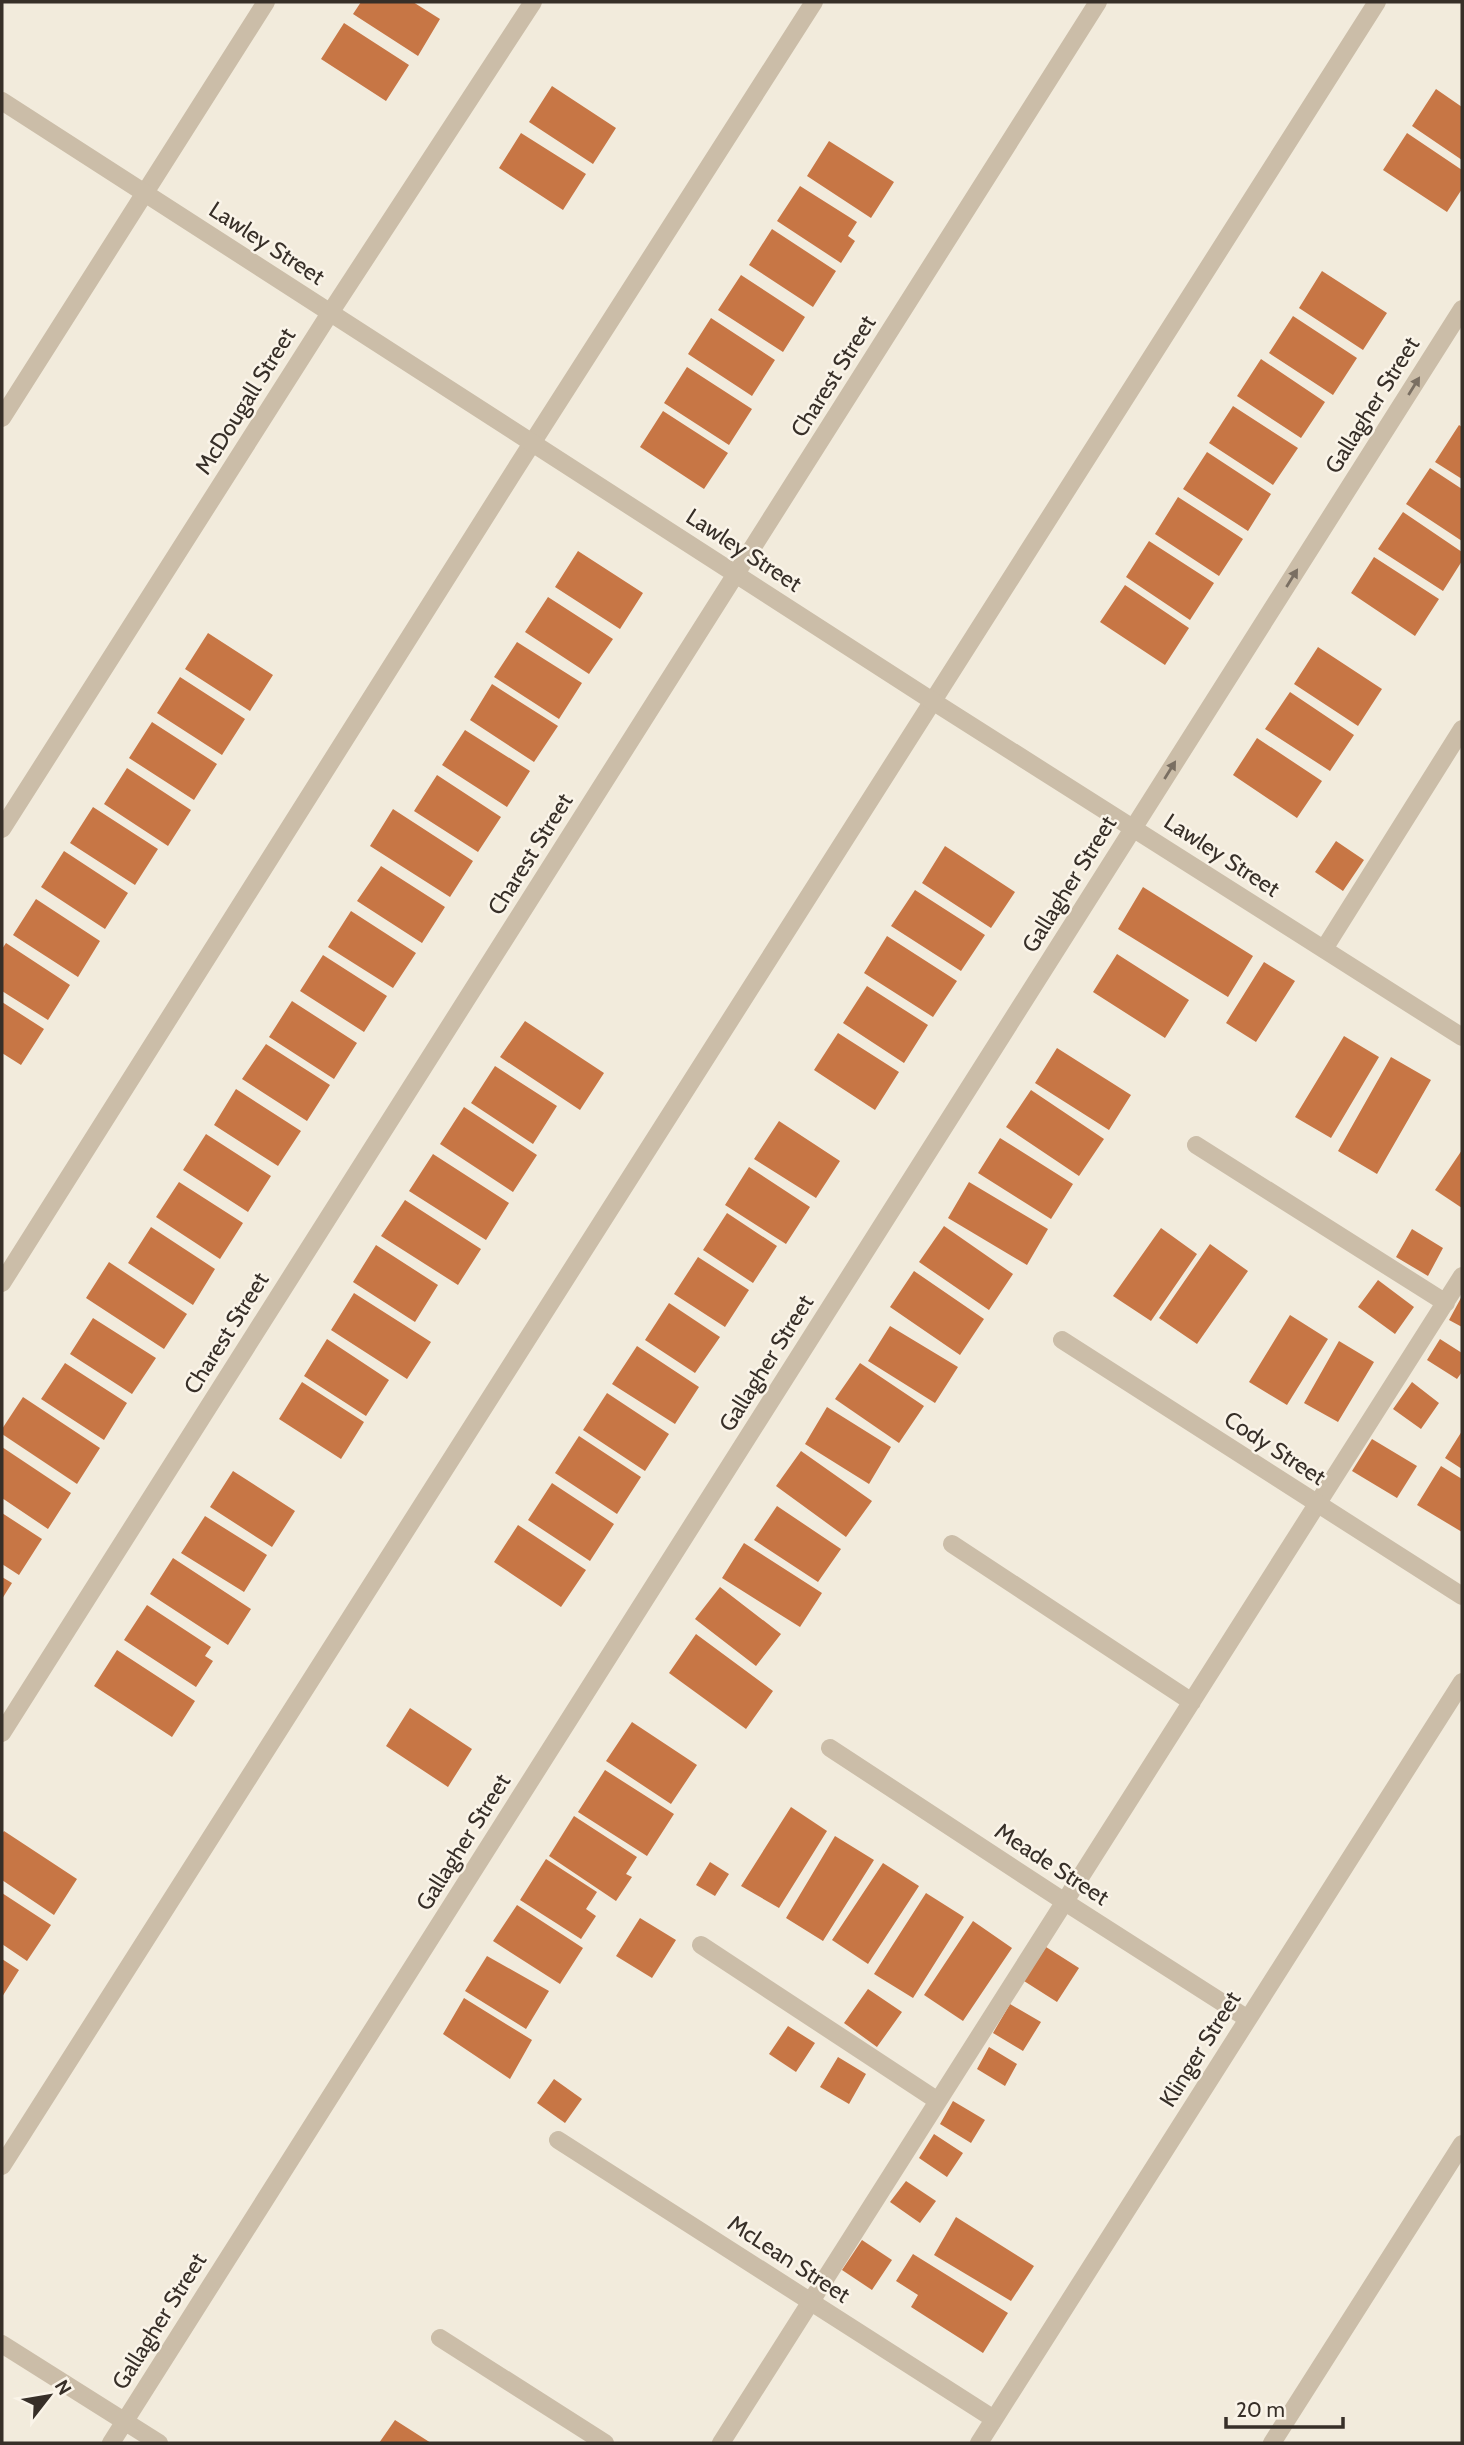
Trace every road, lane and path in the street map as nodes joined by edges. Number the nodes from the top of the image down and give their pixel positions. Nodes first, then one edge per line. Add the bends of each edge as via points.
1 (266, 2) edge
2 (533, 2) edge
3 (814, 2) edge
4 (1098, 2) edge
5 (1377, 2) edge
6 (2, 101) edge
7 (145, 193) junction
8 (1462, 309) edge
9 (330, 313) junction
10 (2, 418) edge
11 (532, 443) junction
12 (736, 575) junction
13 (934, 702) junction
14 (1462, 729) edge
15 (1457, 749) edge
16 (1134, 828) junction
17 (2, 830) edge
18 (1324, 949) junction
19 (1462, 1037) edge
20 (1196, 1146) dead end
21 (1462, 1276) edge
22 (2, 1283) edge
23 (1446, 1303) junction
24 (1062, 1340) dead end
25 (1318, 1504) junction
26 (952, 1544) dead end
27 (1462, 1596) edge
28 (1462, 1682) edge
29 (1192, 1702) junction
30 (2, 1733) edge
31 (830, 1748) dead end
32 (1065, 1902) junction
33 (701, 1945) dead end
34 (1248, 2019) junction
35 (938, 2101) junction
36 (558, 2140) dead end
37 (1462, 2144) edge
38 (2, 2166) edge
39 (811, 2302) junction
40 (440, 2338) dead end
41 (2, 2344) edge
42 (994, 2419) junction
43 (125, 2421) junction
44 (111, 2443) edge
45 (159, 2443) edge
46 (605, 2443) edge
47 (721, 2443) edge
48 (979, 2443) edge
49 (1272, 2443) edge

1 - 7 street
2 - 9 street, McDougall Street
3 - 11 street
4 - 12 street, Charest Street
5 - 13 street
6 - 7 street, Lawley Street
7 - 9 street, Lawley Street
7 - 10 street
16 -> 8 street, Gallagher Street
9 - 11 street, Lawley Street
9 - 17 street, McDougall Street
11 - 12 street, Lawley Street
11 - 22 street
12 - 13 street, Lawley Street
12 - 30 street, Charest Street
13 - 16 street, Lawley Street
13 - 38 street
14 - 15 street
15 - 18 street
16 - 18 street, Lawley Street
16 - 43 street, Gallagher Street
18 - 19 street, Lawley Street
20 - 23 street
21 - 23 street
23 - 25 street
24 - 25 street, Cody Street
25 - 27 street, Cody Street
25 - 29 street
26 - 29 street
28 - 34 street, Klinger Street
29 - 32 street
31 - 32 street, Meade Street
32 - 34 street, Meade Street
32 - 35 street
33 - 35 street
34 - 42 street, Klinger Street
35 - 39 street
36 - 39 street, McLean Street
37 - 49 street
39 - 42 street, McLean Street
39 - 47 street
40 - 46 street
41 - 43 street
42 - 48 street, Klinger Street
43 - 44 street, Gallagher Street
43 - 45 street

